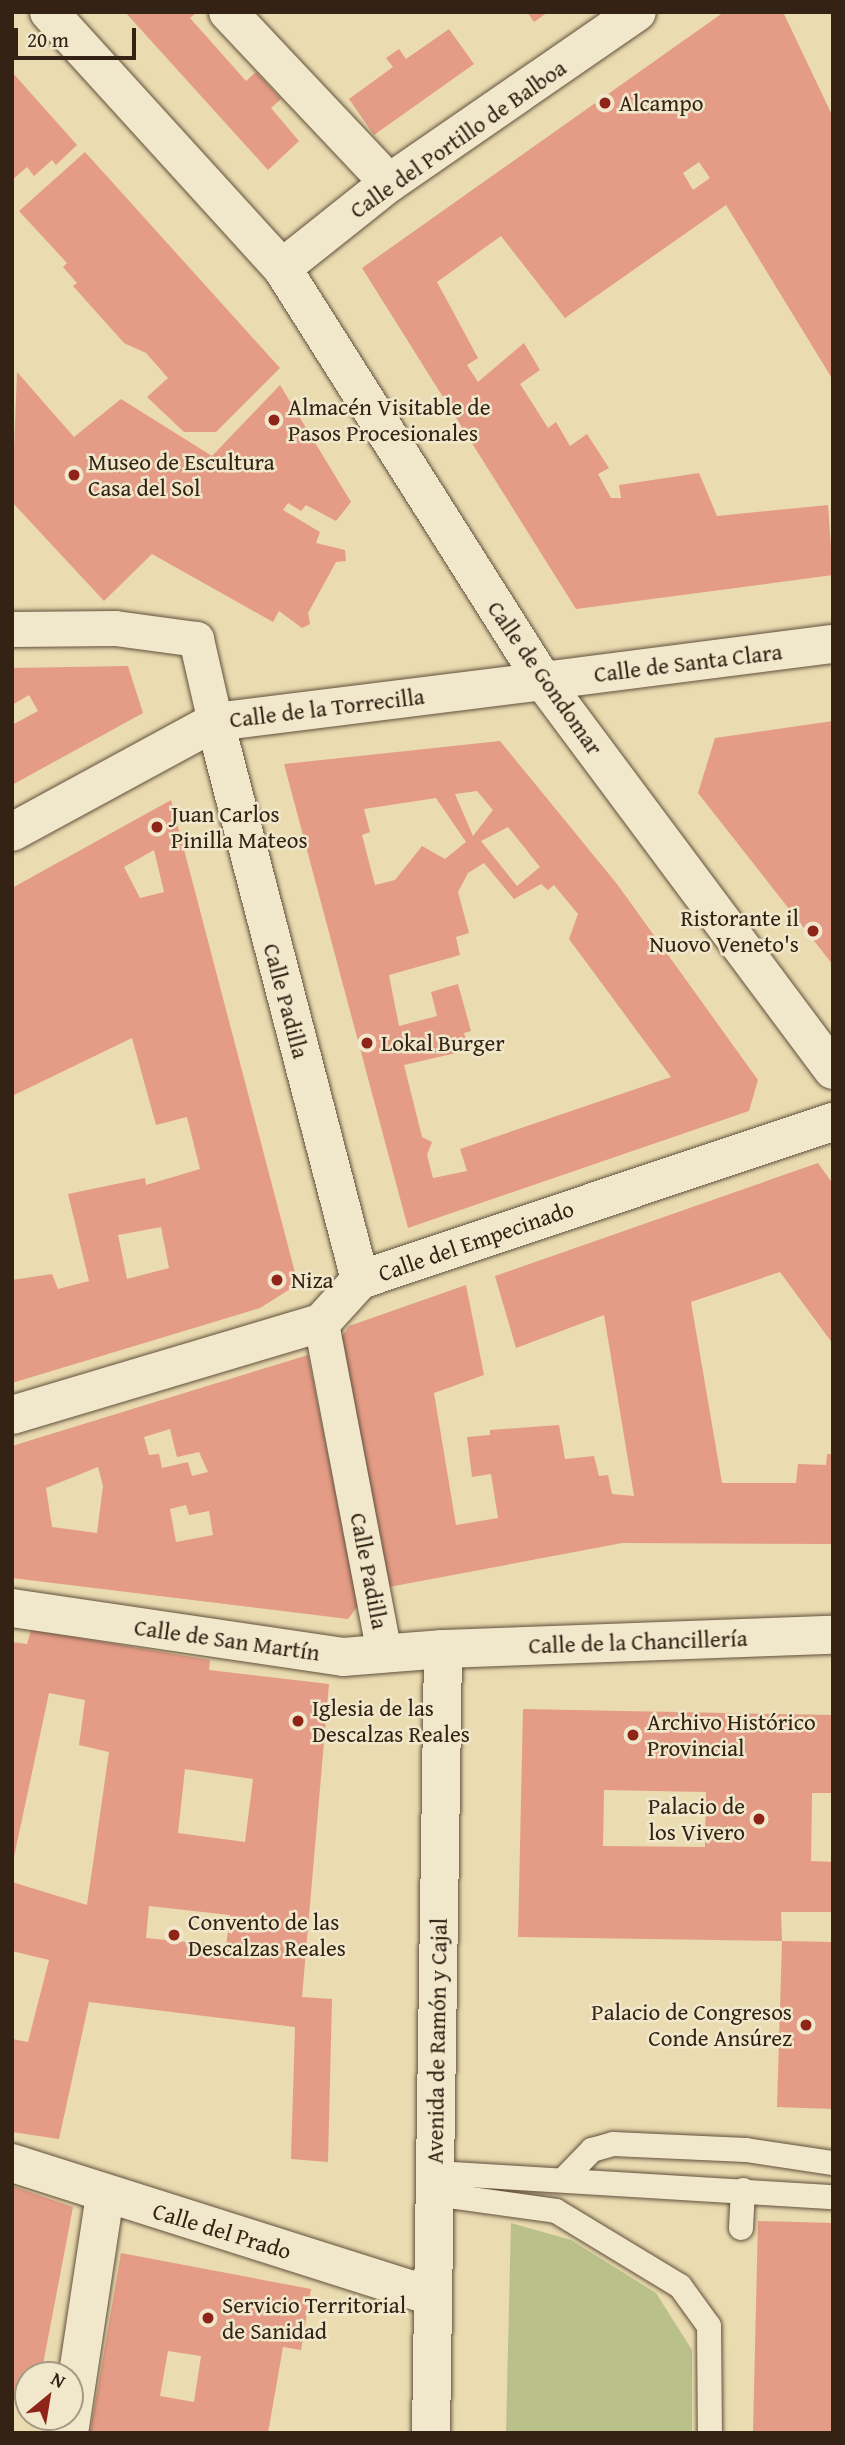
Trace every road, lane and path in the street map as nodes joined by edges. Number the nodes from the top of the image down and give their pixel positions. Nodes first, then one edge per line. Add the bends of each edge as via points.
1 (49, 12) edge
2 (228, 12) edge
3 (637, 12) edge
4 (389, 183) junction
5 (282, 268) junction
6 (12, 629) edge
7 (833, 644) edge
8 (542, 681) junction
9 (215, 722) junction
10 (12, 832) edge
11 (833, 1070) edge
12 (833, 1122) edge
13 (360, 1280) junction
14 (321, 1323) junction
15 (12, 1415) edge
16 (12, 1608) edge
17 (833, 1635) edge
18 (443, 1649) junction
19 (384, 1654) junction
20 (12, 2163) edge
21 (833, 2163) edge
22 (563, 2180) junction
23 (435, 2184) junction
24 (743, 2190) junction
25 (105, 2194) junction
26 (833, 2197) edge
27 (741, 2228) dead end
28 (432, 2296) junction
29 (69, 2433) edge
30 (431, 2433) edge
31 (710, 2433) edge

1 - 5 street, Calle de Gondomar
2 - 4 street
3 - 4 street, Calle del Portillo de Balboa
4 - 5 street, Calle del Portillo de Balboa
5 - 8 street, Calle de Gondomar
6 - 9 street via 115,628 196,639
7 - 8 street, Calle de Santa Clara
8 - 9 street, Calle de la Torrecilla
8 - 11 street, Calle de Gondomar
9 - 10 street, Calle de la Torrecilla
9 - 13 street, Calle Padilla
12 - 13 street, Calle del Empecinado
13 - 14 street, Calle del Empecinado
14 - 15 street
14 - 19 street, Calle Padilla
16 - 19 street, Calle de San Martín via 343,1657
17 - 18 street, Calle de la Chancillería
18 - 19 street, Calle de San Martín
18 - 23 street, Avenida de Ramón y Cajal
20 - 25 street, Calle del Prado
21 - 22 lane via 746,2150 613,2144 592,2150
22 - 23 lane
22 - 24 lane
23 - 28 street, Avenida de Ramón y Cajal
23 - 31 lane via 556,2210 671,2279 700,2306 712,2343
24 - 26 lane
24 - 27 lane
25 - 28 street, Calle del Prado
25 - 29 street
28 - 30 street, Avenida de Ramón y Cajal

